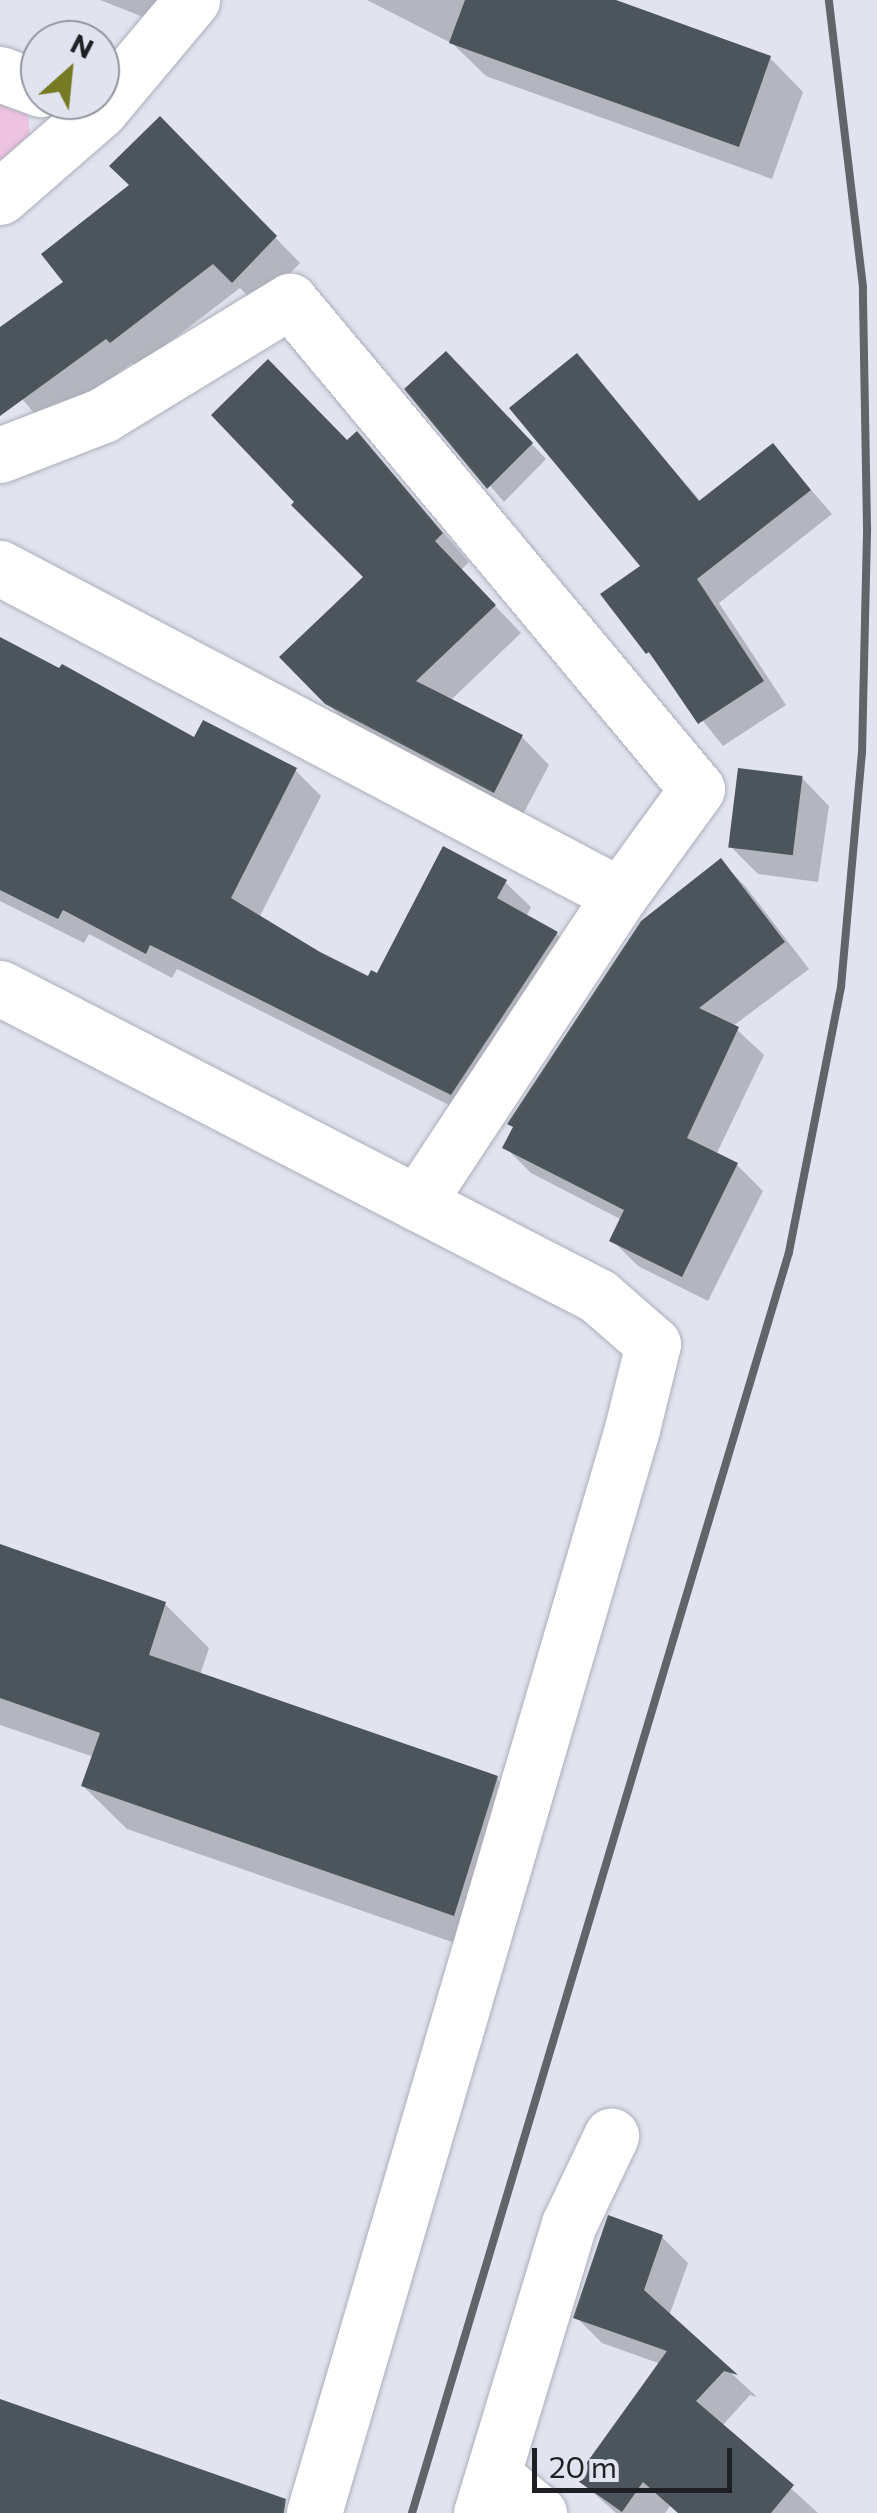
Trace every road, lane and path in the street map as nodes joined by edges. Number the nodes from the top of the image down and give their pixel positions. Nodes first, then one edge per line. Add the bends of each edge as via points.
1 (192, 0) edge
2 (120, 71) edge
3 (72, 120) edge
4 (0, 197) edge
5 (0, 455) edge
6 (0, 568) edge
7 (620, 895) junction
8 (0, 988) edge
9 (417, 1203) junction
10 (612, 2136) dead end
11 (487, 2494) edge
12 (314, 2513) edge
13 (539, 2513) edge

1 - 2 street
3 - 4 street
5 - 7 street via 103,414 290,301 697,789
6 - 7 street
7 - 9 street
8 - 9 street
9 - 12 street via 598,1296 653,1344
10 - 11 street via 569,2224
11 - 13 street

